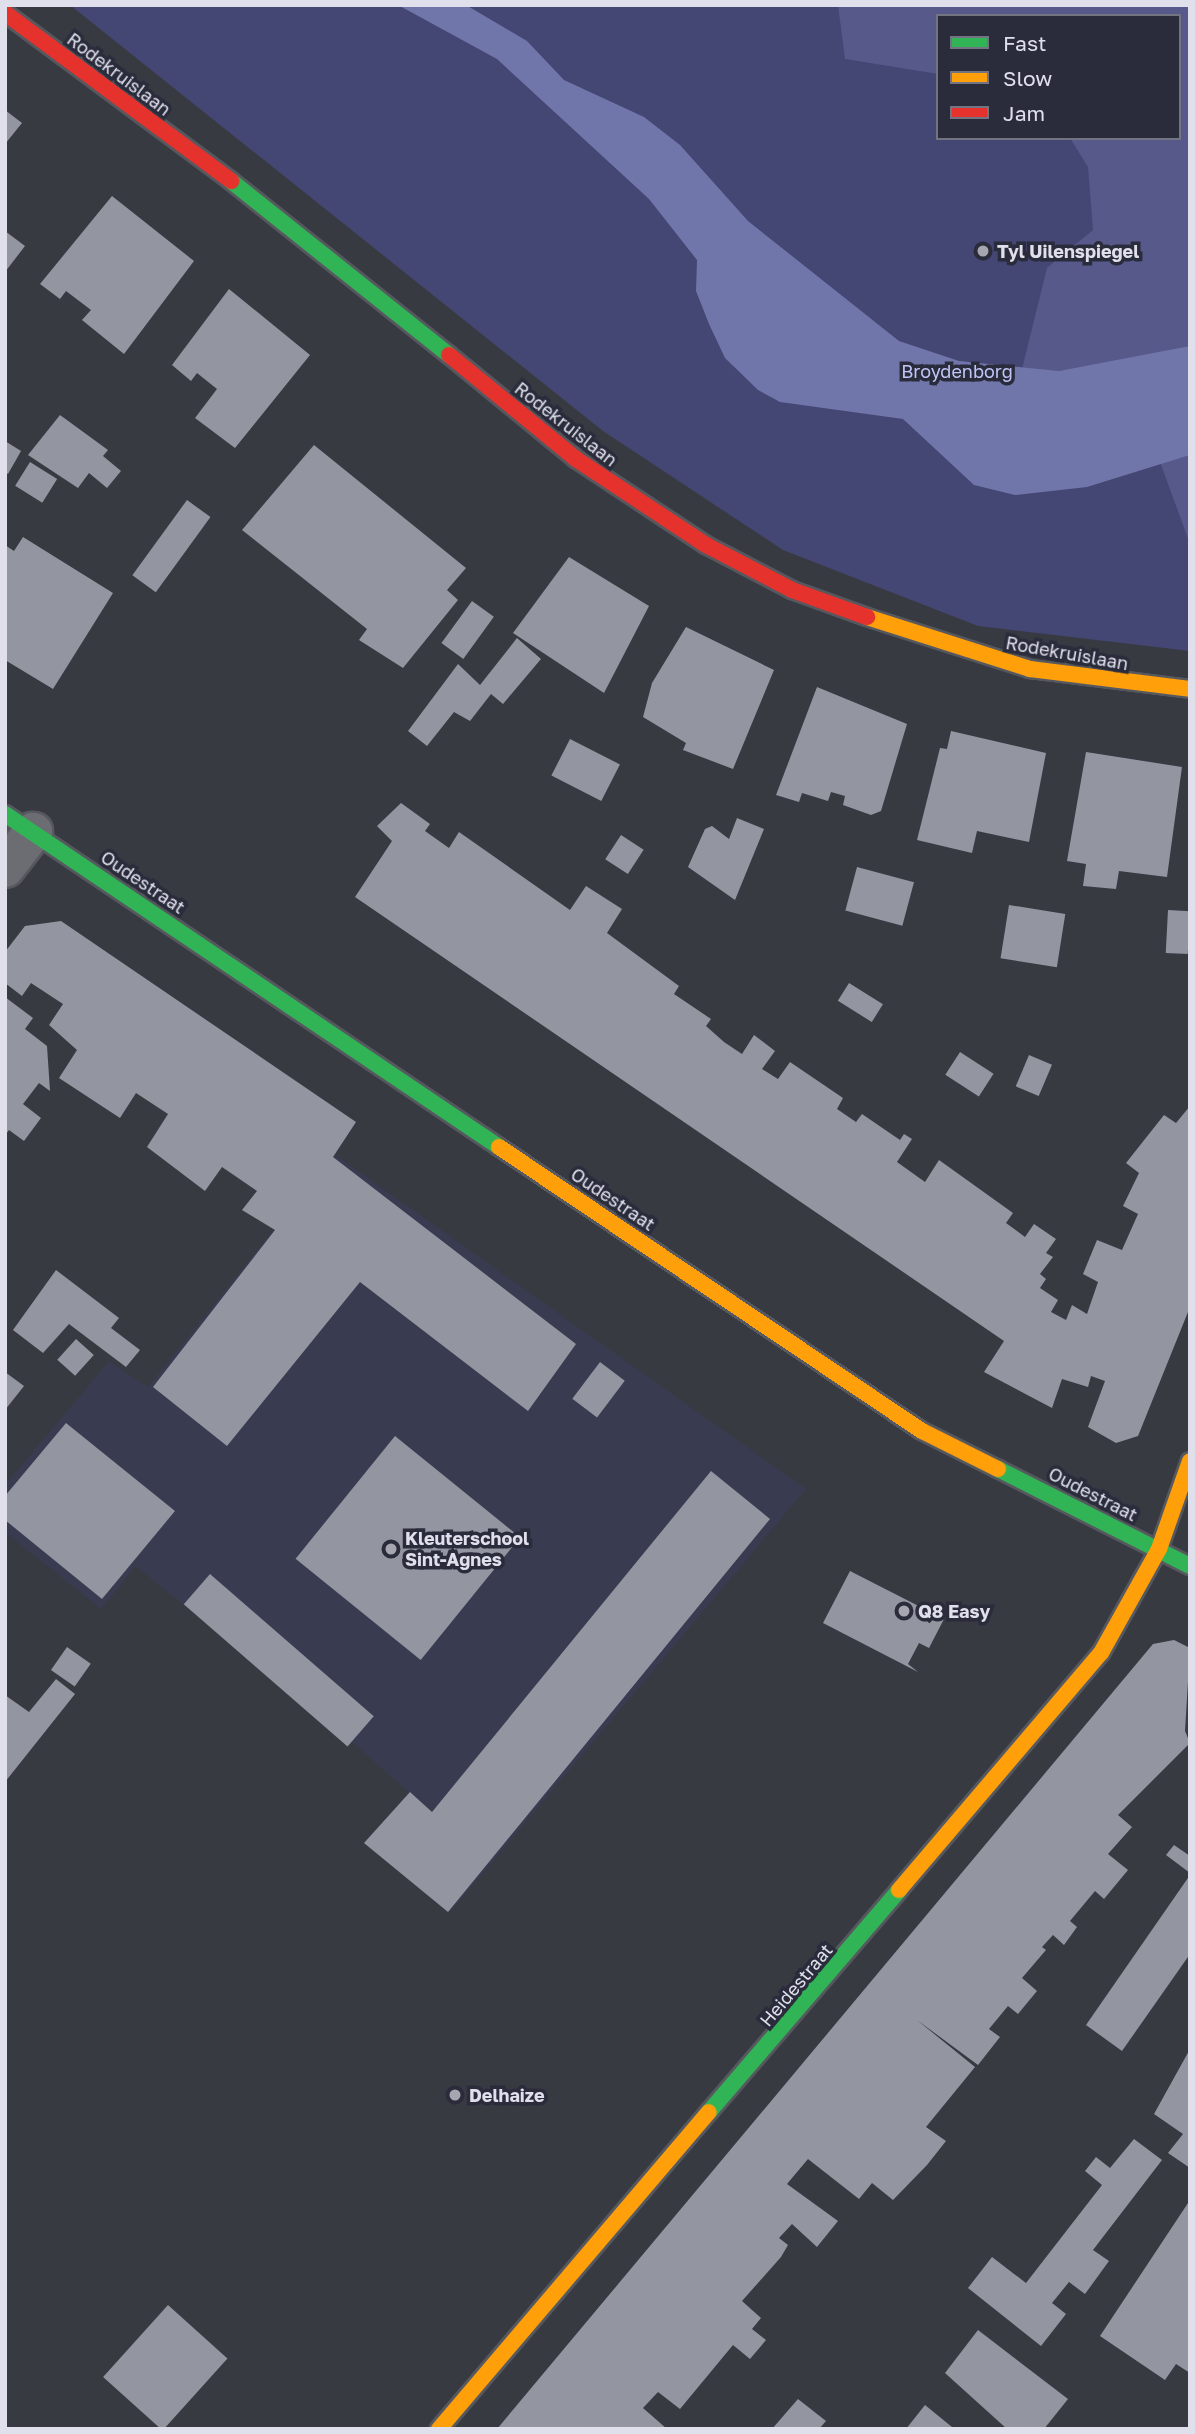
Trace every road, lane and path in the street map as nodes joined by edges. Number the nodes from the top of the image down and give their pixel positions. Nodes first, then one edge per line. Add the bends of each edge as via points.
1 (5, 13) edge
2 (1190, 689) edge
3 (19, 823) edge
4 (5, 868) edge
5 (1190, 1461) edge
6 (1158, 1549) junction
7 (1190, 1566) edge
8 (439, 2429) edge

1 - 2 street, Rodekruislaan via 279,217 576,459 694,538 792,590 959,650 1030,669
3 - 4 street
3 - 6 street, Oudestraat via 922,1431
5 - 6 street, Heidestraat
6 - 7 street, Oudestraat
6 - 8 street, Heidestraat via 1101,1653

